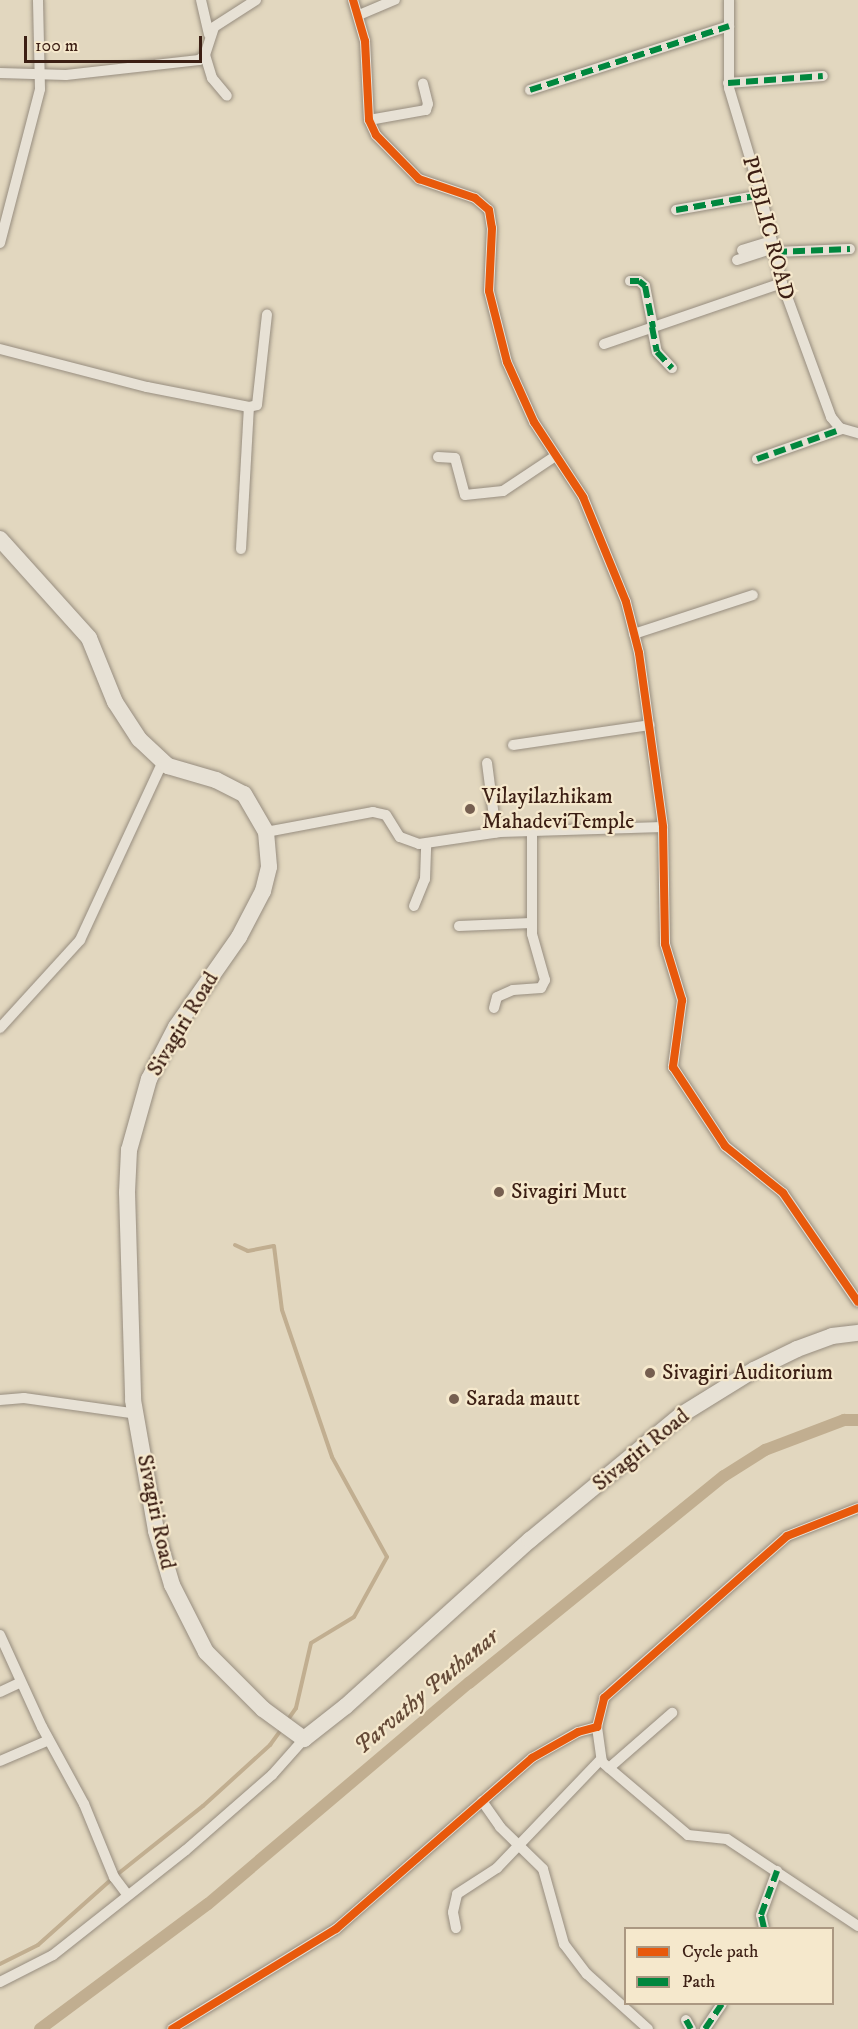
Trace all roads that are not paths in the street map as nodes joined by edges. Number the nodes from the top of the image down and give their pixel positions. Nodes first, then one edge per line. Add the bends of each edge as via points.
1 (38, 0) edge
2 (201, 0) edge
3 (256, 0) edge
4 (353, 0) edge
5 (395, 0) edge
6 (729, 0) edge
7 (359, 15) junction
8 (729, 26) junction
9 (209, 34) junction
10 (205, 55) junction
11 (0, 73) edge
12 (823, 76) dead end
13 (40, 77) junction
14 (728, 83) junction
15 (423, 84) dead end
16 (530, 90) dead end
17 (227, 96) dead end
18 (369, 120) junction
19 (761, 195) junction
20 (676, 210) dead end
21 (0, 243) edge
22 (773, 247) junction
23 (850, 249) dead end
24 (739, 255) dead end
25 (630, 281) dead end
26 (782, 283) junction
27 (267, 315) dead end
28 (652, 327) junction
29 (604, 344) dead end
30 (0, 349) edge
31 (672, 368) dead end
32 (249, 407) junction
33 (842, 429) junction
34 (858, 433) edge
35 (438, 457) dead end
36 (554, 457) junction
37 (757, 459) dead end
38 (0, 539) edge
39 (241, 549) dead end
40 (753, 595) dead end
41 (634, 634) junction
42 (650, 725) junction
43 (513, 745) dead end
44 (163, 761) junction
45 (487, 763) dead end
46 (663, 827) junction
47 (532, 830) junction
48 (266, 832) junction
49 (496, 832) junction
50 (426, 845) junction
51 (414, 906) dead end
52 (531, 923) junction
53 (459, 926) dead end
54 (494, 1008) dead end
55 (0, 1028) edge
56 (858, 1302) edge
57 (858, 1333) edge
58 (0, 1400) edge
59 (138, 1414) junction
60 (858, 1508) edge
61 (0, 1635) edge
62 (21, 1682) junction
63 (0, 1692) edge
64 (672, 1713) dead end
65 (597, 1727) junction
66 (304, 1739) junction
67 (50, 1740) junction
68 (601, 1759) junction
69 (0, 1761) edge
70 (609, 1768) junction
71 (482, 1801) junction
72 (519, 1845) junction
73 (777, 1871) junction
74 (127, 1894) junction
75 (858, 1926) edge
76 (764, 1927) edge
77 (456, 1928) dead end
78 (0, 1982) edge
79 (721, 2005) edge
80 (172, 2029) edge
81 (648, 2029) edge
82 (705, 2029) edge

1 - 13 street
2 - 9 street
3 - 9 street
4 - 7 street
5 - 7 street
6 - 8 street, PUBLIC ROAD
7 - 18 street via 366,50
8 - 14 street, PUBLIC ROAD
8 - 16 street
9 - 10 street
10 - 13 street via 199,60
10 - 17 street via 212,78
11 - 13 street
12 - 14 street
13 - 21 street via 14,198
14 - 19 street, PUBLIC ROAD
15 - 18 street via 426,110
18 - 36 street via 388,152 418,179 475,198 489,210 489,291 493,312 516,386
19 - 20 street
19 - 22 street, PUBLIC ROAD
22 - 23 street
22 - 24 street
22 - 26 street, PUBLIC ROAD
25 - 28 street via 645,286
26 - 28 street
26 - 33 street, PUBLIC ROAD via 827,408
27 - 32 street via 257,405
28 - 29 street
28 - 31 street via 657,352
30 - 32 street via 147,387
32 - 39 street
33 - 34 street
33 - 37 street
35 - 36 street via 455,458 465,495 503,491
36 - 41 street via 583,497 598,528
38 - 44 main road, Sivagiri Road via 90,638 115,702 138,740
40 - 41 street
41 - 42 street
42 - 43 street
42 - 46 street
44 - 48 main road, Sivagiri Road via 244,794
44 - 55 street via 80,940
45 - 49 street
46 - 47 street
46 - 56 street via 663,933 682,1000 673,1067 725,1146 783,1193
47 - 49 street
47 - 52 street
48 - 50 street via 379,813 387,817 403,839
48 - 59 main road, Sivagiri Road via 269,867 263,891 239,937 171,1037 149,1079 129,1150 128,1317 133,1400
49 - 50 street
50 - 51 street via 426,879
52 - 53 street
52 - 54 street via 544,984 541,988 508,991 494,999
57 - 66 main road, Sivagiri Road via 832,1336 797,1349 754,1370 681,1415 530,1540
58 - 59 street via 24,1398
59 - 66 main road, Sivagiri Road via 156,1531 172,1585 206,1652 263,1709
60 - 65 street via 787,1536 604,1698
61 - 62 street
62 - 63 street
62 - 67 street
64 - 70 street
65 - 68 street
65 - 71 street via 578,1732 532,1758
66 - 74 street via 248,1797
67 - 69 street
67 - 74 street via 84,1804 114,1877
68 - 70 street
68 - 72 street
70 - 73 street via 688,1835 722,1837
71 - 72 street
71 - 80 street via 336,1929
72 - 77 street via 487,1876 457,1894 453,1912
72 - 81 street via 543,1869 564,1944 587,1974
73 - 75 street
73 - 76 street via 761,1915
74 - 78 street via 52,1955
79 - 82 street

